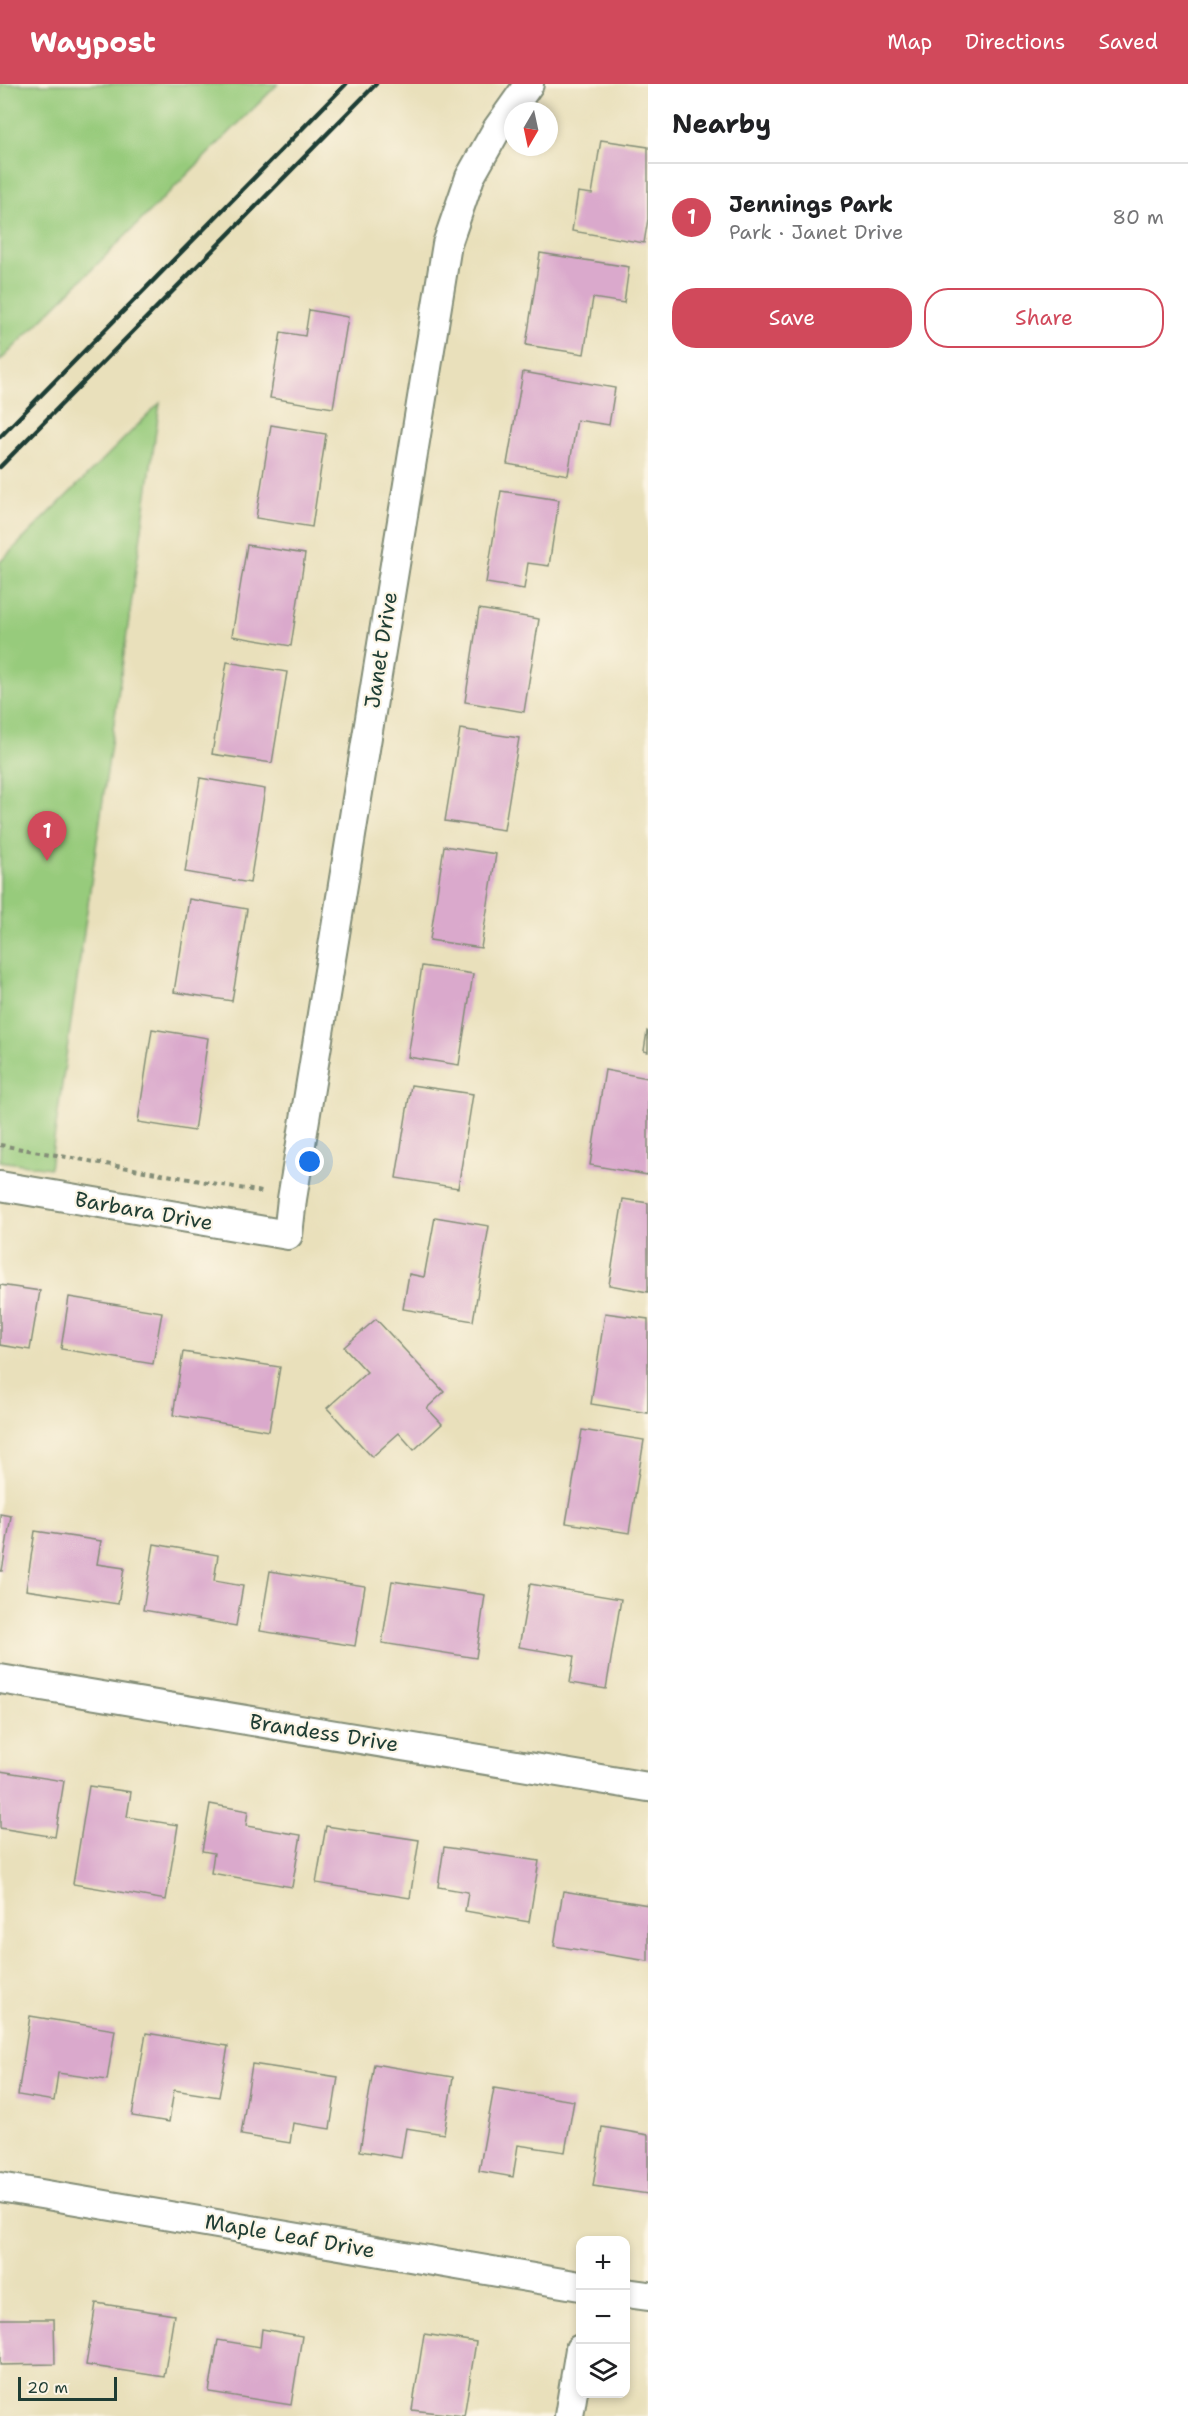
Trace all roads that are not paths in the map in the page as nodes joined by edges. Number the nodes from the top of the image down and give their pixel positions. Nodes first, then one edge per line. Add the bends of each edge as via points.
1 (529, 84) edge
2 (0, 1186) edge
3 (288, 1235) joint
4 (0, 1679) edge
5 (648, 1787) edge
6 (0, 2187) edge
7 (576, 2285) edge
8 (630, 2294) edge
9 (648, 2296) edge
10 (576, 2373) edge
11 (569, 2416) edge

1 - 3 street, Janet Drive via 470,177 447,244
2 - 3 street, Barbara Drive
4 - 5 street, Brandess Drive
6 - 7 street, Maple Leaf Drive
8 - 9 street
10 - 11 street

